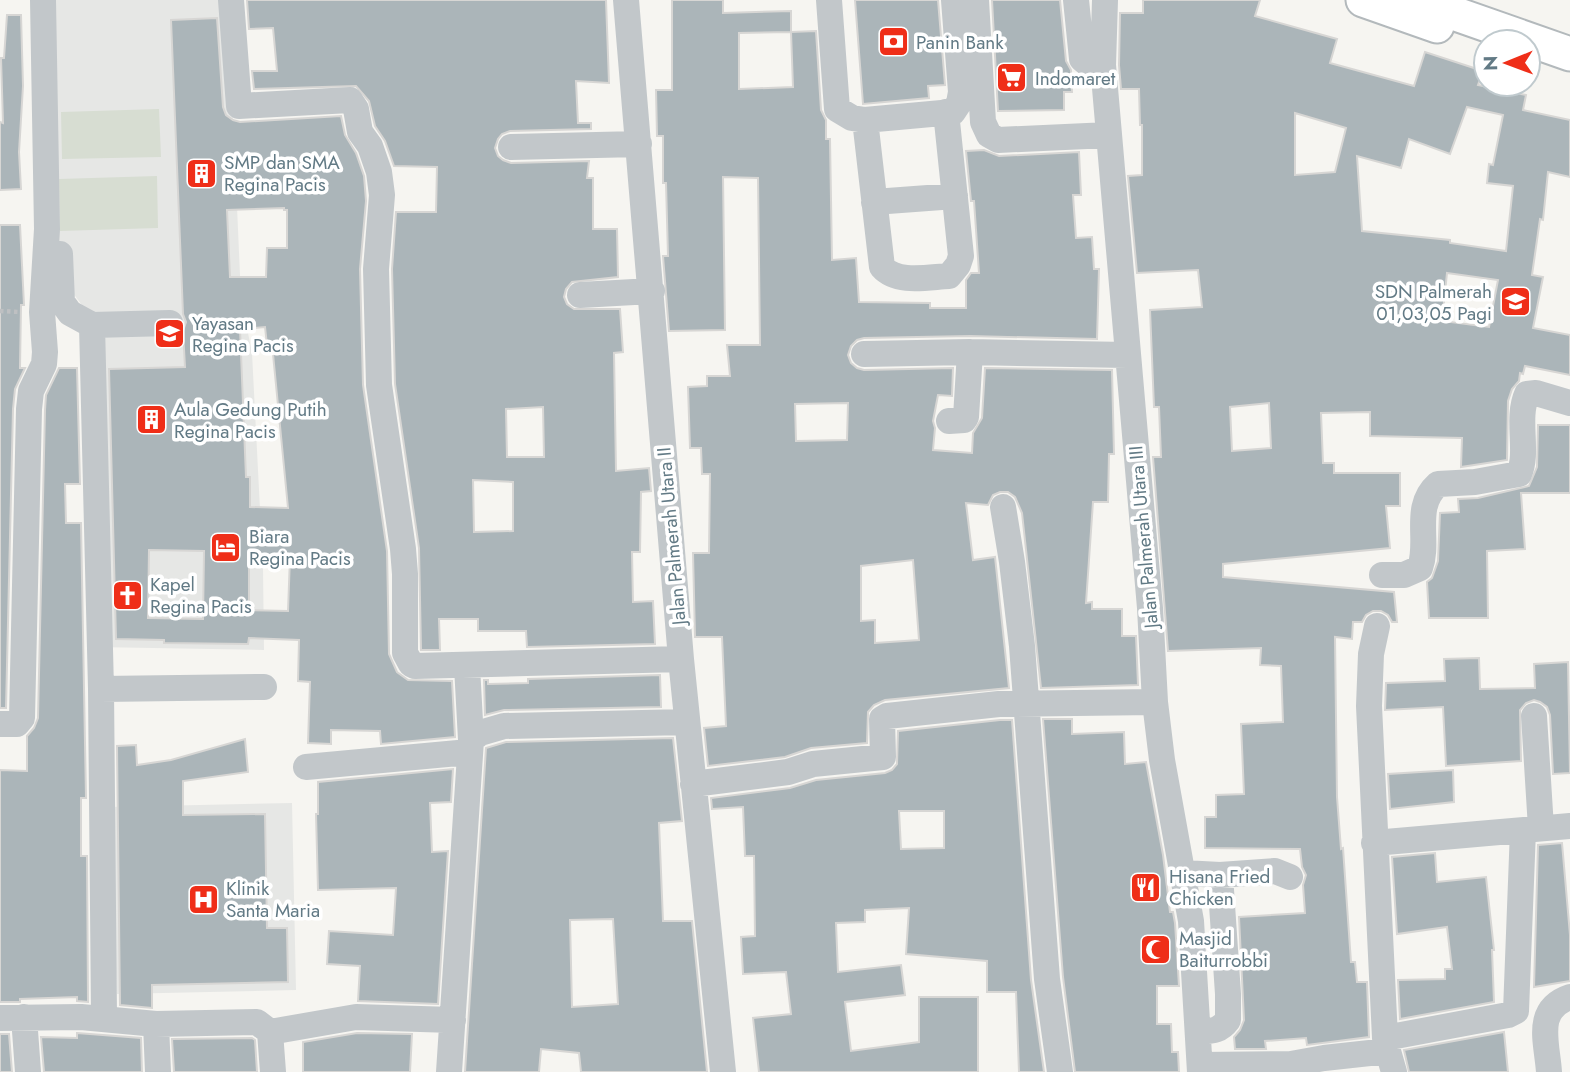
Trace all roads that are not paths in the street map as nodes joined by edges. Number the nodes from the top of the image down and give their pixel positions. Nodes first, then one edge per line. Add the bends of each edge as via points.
1 (43, 0) edge
2 (53, 0) edge
3 (231, 0) edge
4 (626, 0) edge
5 (829, 0) edge
6 (954, 0) edge
7 (976, 0) edge
8 (1076, 0) edge
9 (1105, 0) edge
10 (1416, 0) edge
11 (1369, 1) edge
12 (1472, 38) edge
13 (1570, 54) edge
14 (1542, 63) edge
15 (1103, 65) junction
16 (1570, 73) edge
17 (946, 112) junction
18 (865, 120) junction
19 (1109, 135) junction
20 (639, 144) junction
21 (511, 147) dead end
22 (955, 196) junction
23 (874, 202) junction
24 (652, 291) junction
25 (580, 295) dead end
26 (170, 323) dead end
27 (92, 325) junction
28 (970, 352) junction
29 (864, 354) dead end
30 (1127, 355) junction
31 (1570, 403) edge
32 (949, 421) dead end
33 (1003, 507) dead end
34 (1382, 575) dead end
35 (1377, 626) dead end
36 (681, 659) junction
37 (467, 666) junction
38 (11, 686) edge
39 (264, 687) dead end
40 (101, 689) junction
41 (1155, 702) junction
42 (1027, 704) junction
43 (1534, 716) dead end
44 (687, 722) junction
45 (0, 723) edge
46 (470, 746) junction
47 (306, 767) dead end
48 (693, 784) junction
49 (1570, 826) edge
50 (1532, 829) junction
51 (1374, 843) junction
52 (1183, 873) junction
53 (1220, 875) junction
54 (1290, 877) dead end
55 (1570, 997) edge
56 (12, 1017) edge
57 (104, 1017) junction
58 (453, 1020) junction
59 (156, 1024) junction
60 (270, 1032) junction
61 (1198, 1032) junction
62 (1391, 1062) edge
63 (1200, 1069) edge
64 (28, 1072) edge
65 (158, 1072) edge
66 (273, 1072) edge
67 (449, 1072) edge
68 (723, 1072) edge
69 (1060, 1072) edge
70 (1549, 1072) edge

1 - 38 street via 45,352 29,409
2 - 27 street via 62,302 70,313
3 - 37 street via 239,106 350,100 360,132 370,146 382,195 376,269 379,373 404,562 405,653 415,666
4 - 20 street, Jalan Palmerah Utara II
5 - 18 street via 837,109
6 - 17 street via 961,92 953,112
7 - 19 street via 983,122 989,135 998,140
8 - 15 street via 1082,59
9 - 15 street, Jalan Palmerah Utara III
10 - 13 main road
11 - 12 main road
14 - 16 main road
15 - 19 street, Jalan Palmerah Utara III
17 - 18 street
17 - 22 street
18 - 23 street
19 - 30 street, Jalan Palmerah Utara III
20 - 21 street
20 - 24 street, Jalan Palmerah Utara II
22 - 23 street
22 - 23 street via 961,256 948,276 889,275 882,267
24 - 25 street
24 - 36 street, Jalan Palmerah Utara II
26 - 27 street
27 - 40 street
28 - 29 street
28 - 30 street
28 - 32 street via 966,417
30 - 41 street, Jalan Palmerah Utara III
31 - 34 street via 1527,394 1519,474 1438,484 1424,506 1420,568 1404,575
33 - 42 street
35 - 51 street via 1369,706
36 - 37 street
36 - 44 street, Jalan Palmerah Utara II
37 - 46 street
38 - 45 street via 21,721
39 - 40 street
40 - 57 street
41 - 42 street
41 - 52 street, Jalan Palmerah Utara III
42 - 48 street via 887,716 882,719 883,757
42 - 69 street via 1047,979
43 - 50 street
44 - 46 street via 504,726 480,733
44 - 48 street, Jalan Palmerah Utara II
46 - 47 street
46 - 58 street
48 - 68 street, Jalan Palmerah Utara II
49 - 50 street
50 - 51 street
50 - 51 street via 1517,1011 1385,1038
52 - 53 street
52 - 61 street, Jalan Palmerah Utara III
53 - 54 street via 1275,871
53 - 61 street via 1228,1020 1222,1028
55 - 70 street via 1552,1006 1545,1019
56 - 57 street
56 - 64 street
57 - 59 street
58 - 60 street via 356,1017
58 - 67 street
59 - 60 street via 257,1022
59 - 65 street
60 - 66 street
61 - 63 street, Jalan Palmerah Utara III
62 - 63 street via 1324,1058

